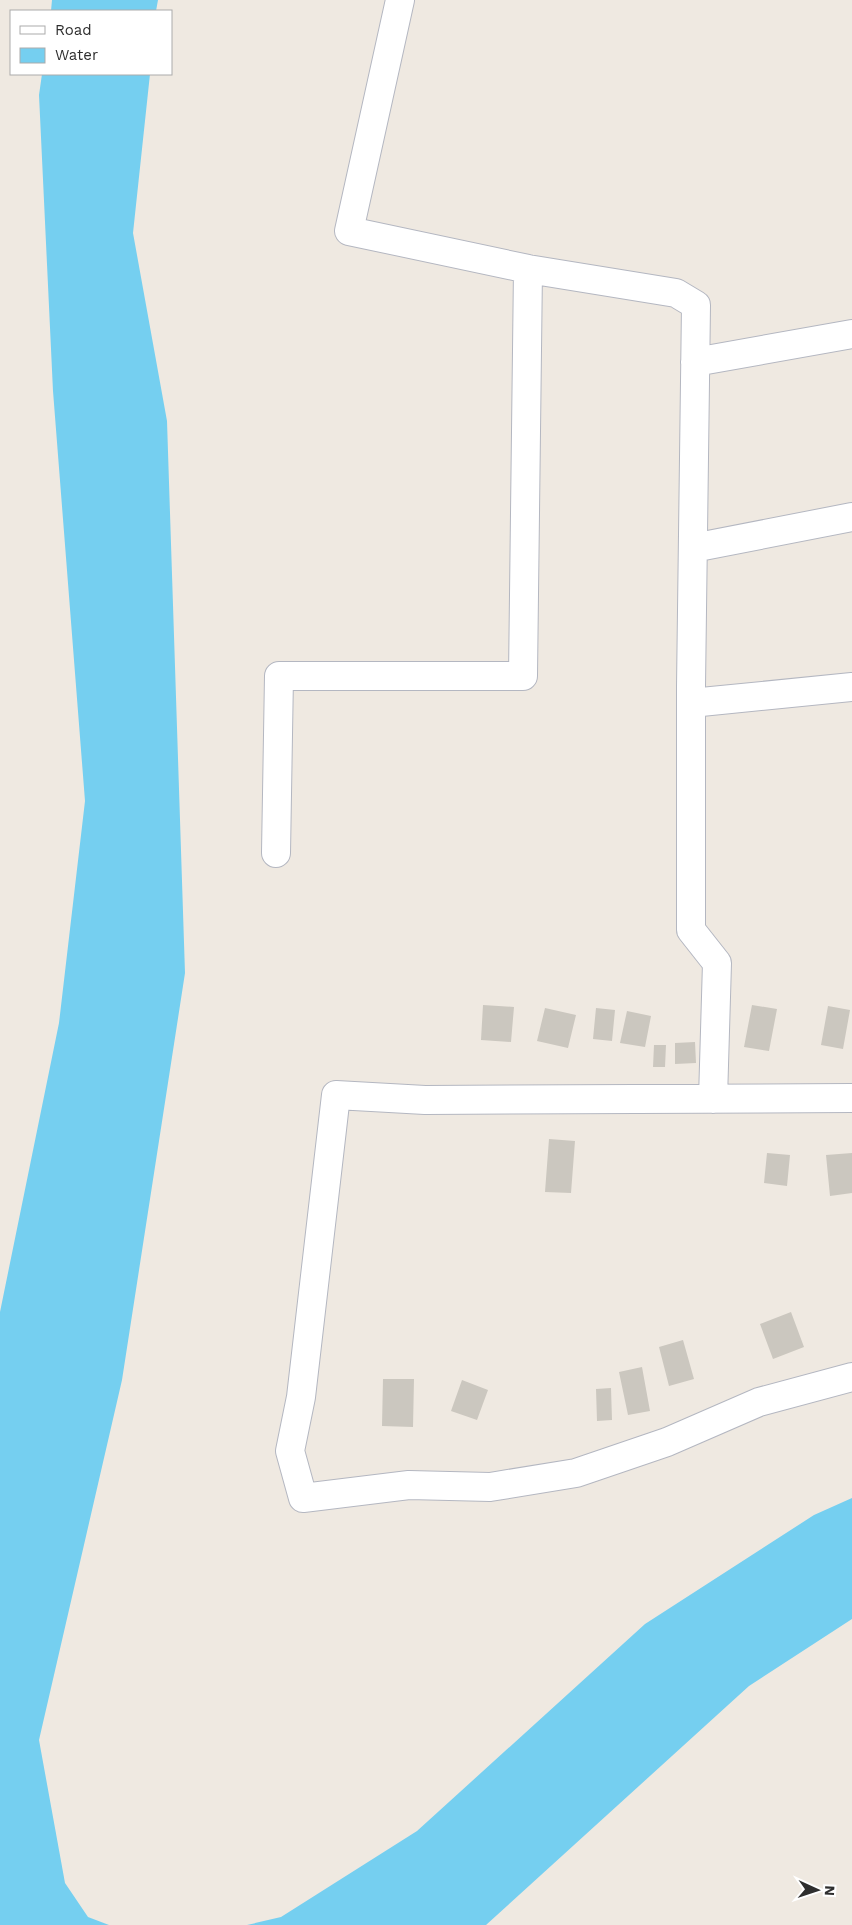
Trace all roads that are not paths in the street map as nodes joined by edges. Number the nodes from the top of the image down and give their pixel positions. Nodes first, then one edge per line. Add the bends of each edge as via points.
1 (400, 0) edge
2 (528, 269) junction
3 (852, 334) edge
4 (696, 362) junction
5 (852, 517) edge
6 (693, 548) junction
7 (852, 687) edge
8 (691, 703) junction
9 (276, 853) dead end
10 (852, 1098) edge
11 (712, 1099) junction
12 (852, 1377) edge

1 - 2 street via 350,231
2 - 4 street via 676,293 696,305
2 - 9 street via 523,676 279,676
3 - 4 street
4 - 6 street
5 - 6 street
6 - 8 street
7 - 8 street
8 - 11 street via 691,930 717,963
10 - 11 street
11 - 12 street via 425,1100 336,1094 301,1397 290,1451 303,1498 408,1485 490,1487 576,1473 667,1442 758,1402

